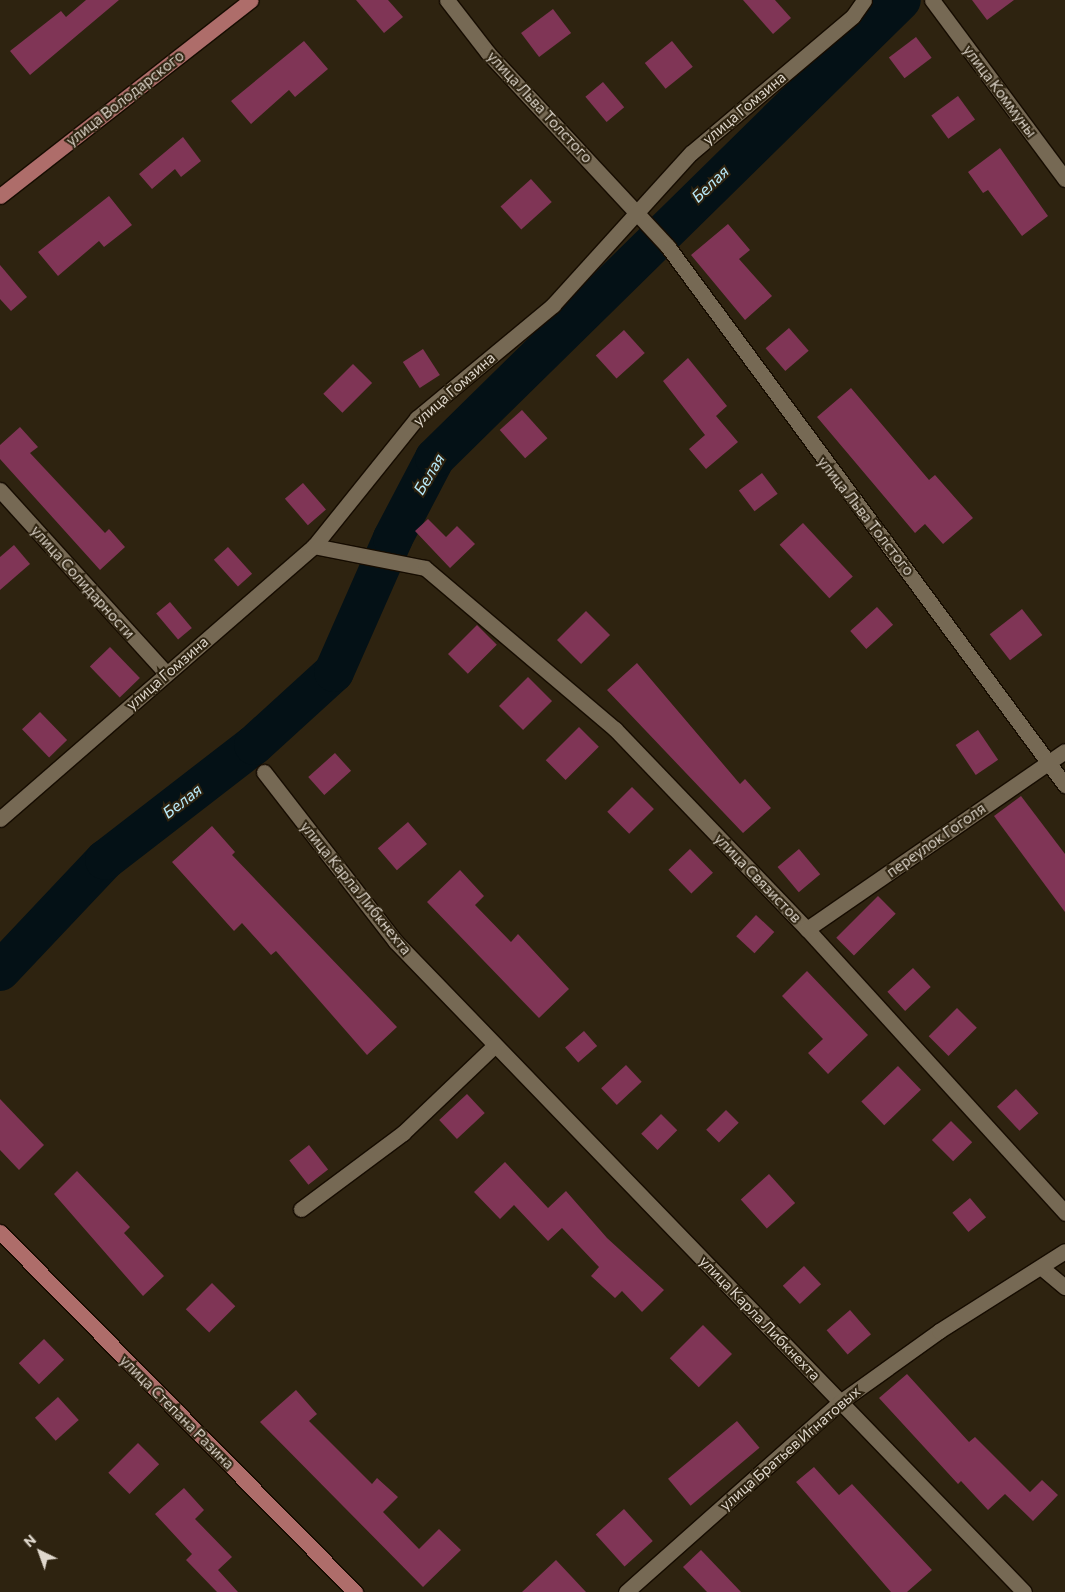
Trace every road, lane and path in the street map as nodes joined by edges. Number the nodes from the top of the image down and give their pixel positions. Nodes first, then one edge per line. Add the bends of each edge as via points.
1 (251, 0) edge
2 (447, 0) edge
3 (864, 0) edge
4 (933, 2) edge
5 (1065, 178) edge
6 (0, 196) edge
7 (636, 212) junction
8 (0, 490) edge
9 (314, 546) junction
10 (166, 673) junction
11 (1065, 751) edge
12 (1050, 761) junction
13 (264, 772) dead end
14 (1065, 785) edge
15 (0, 819) edge
16 (807, 929) junction
17 (495, 1044) junction
18 (301, 1209) dead end
19 (1065, 1213) edge
20 (0, 1232) edge
21 (1065, 1251) edge
22 (1042, 1268) junction
23 (1065, 1287) edge
24 (840, 1402) junction
25 (355, 1592) edge
26 (626, 1592) edge
27 (1024, 1592) edge

1 - 6 main road, улица Володарского
2 - 7 street, улица Льва Толстого via 488,53
3 - 7 street, улица Гомзина via 853,16 691,153
4 - 5 street, улица Коммуны
7 - 9 street, улица Гомзина via 553,305 417,418
7 - 12 street, улица Льва Толстого via 668,247 808,443 942,612
8 - 10 street, улица Солидарности
9 - 10 street, улица Гомзина
9 - 16 street, улица Связистов via 425,568 615,729
10 - 15 street, улица Гомзина
11 - 12 street, переулок Гоголя
12 - 14 street, улица Льва Толстого
12 - 16 street, переулок Гоголя
13 - 17 street, улица Карла Либкнехта via 395,941
16 - 19 street, улица Связистов
17 - 18 street via 403,1133
17 - 24 street, улица Карла Либкнехта
20 - 25 main road, улица Степана Разина
21 - 22 street, улица Братьев Игнатовых
22 - 23 street
22 - 24 street, улица Братьев Игнатовых via 939,1331
24 - 26 street, улица Братьев Игнатовых
24 - 27 street, улица Карла Либкнехта

